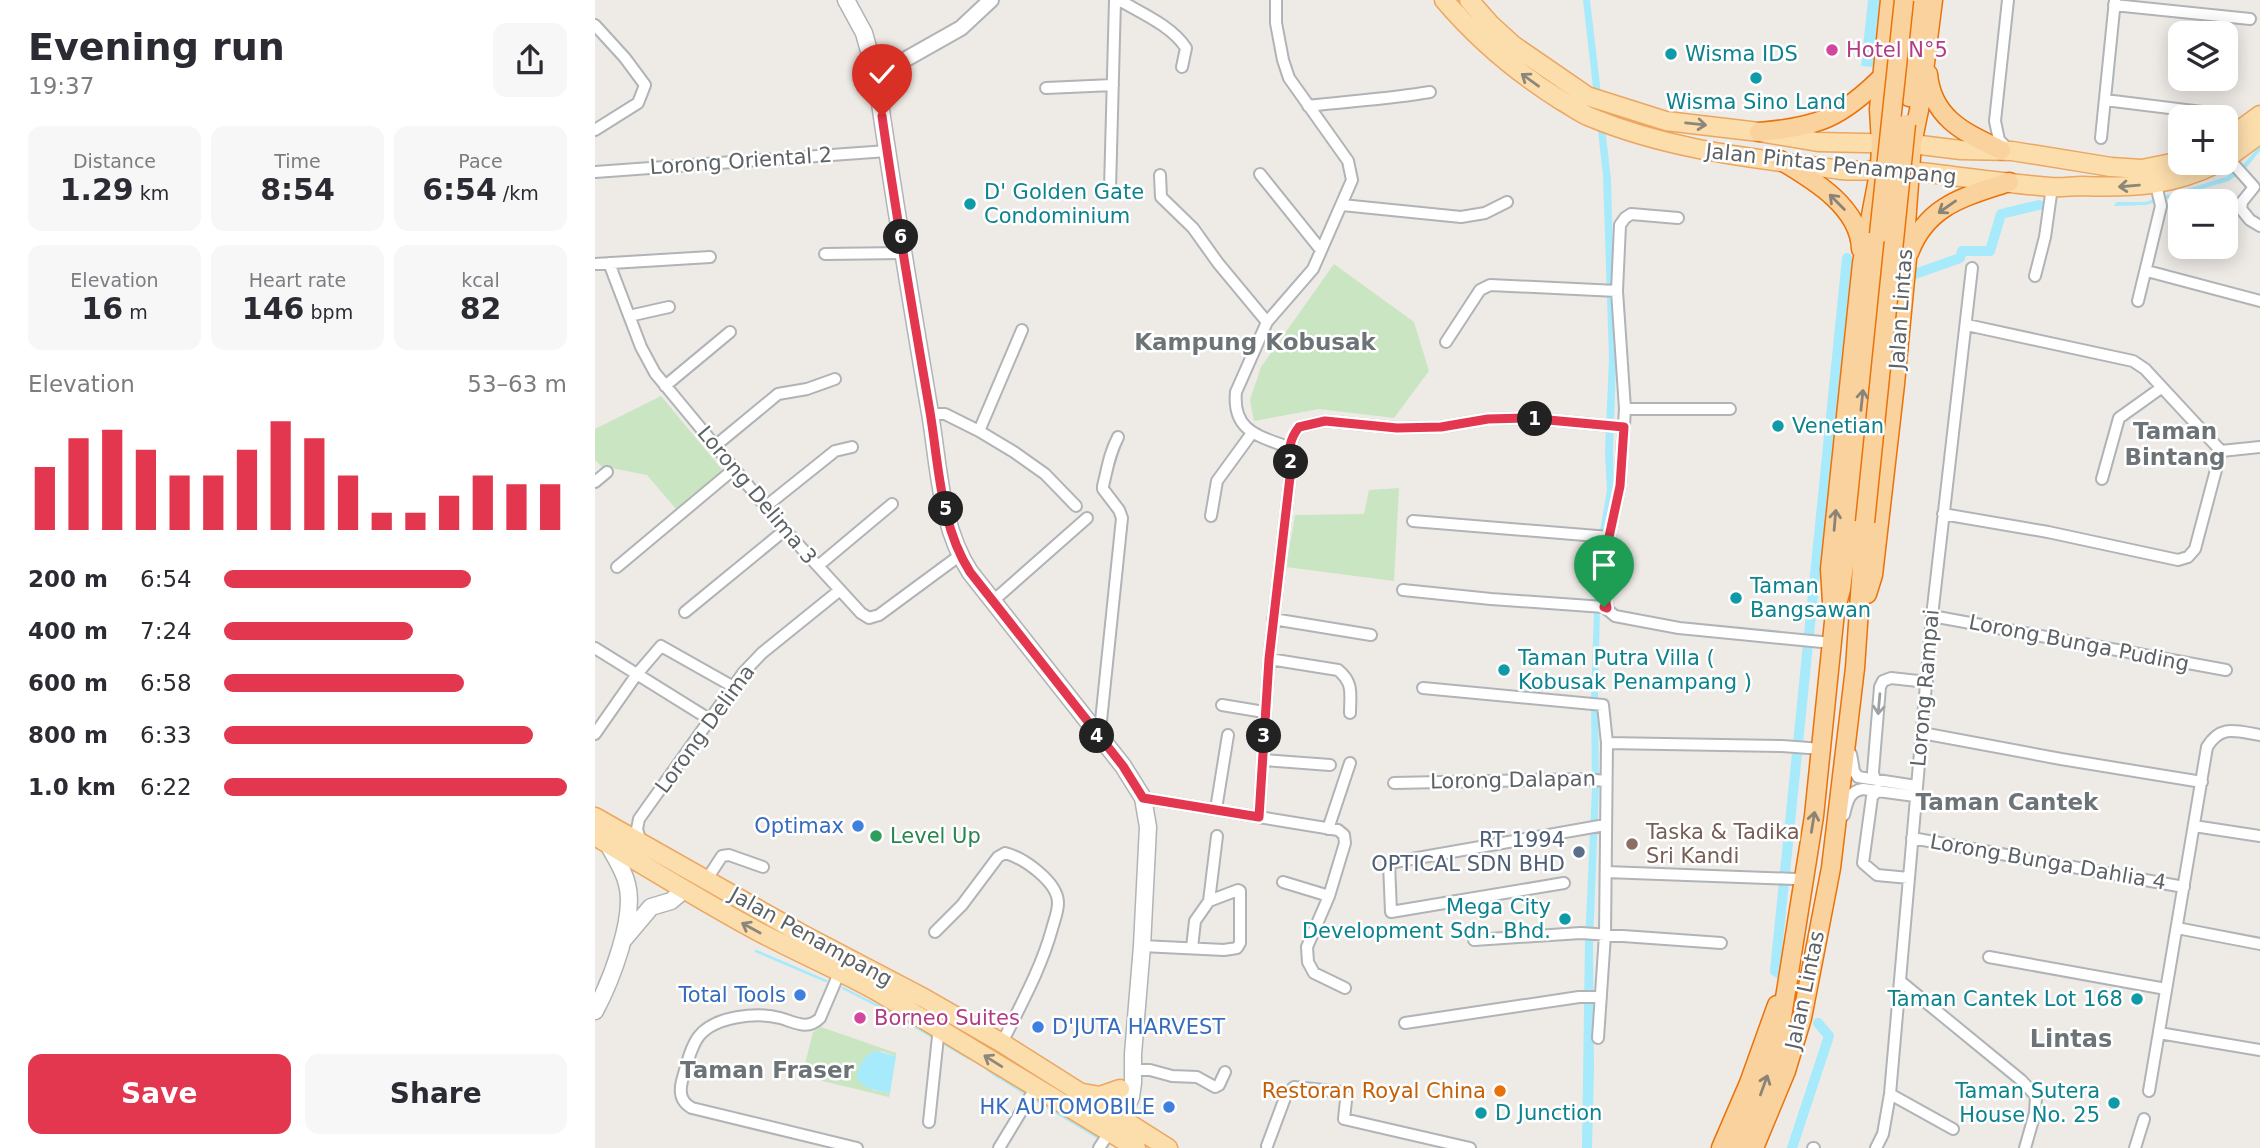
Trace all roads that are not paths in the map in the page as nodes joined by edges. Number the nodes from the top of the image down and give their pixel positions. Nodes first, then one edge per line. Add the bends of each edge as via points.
1 (846, 0) edge
2 (991, 0) edge
3 (1117, 0) edge
4 (1276, 0) edge
5 (1444, 0) edge
6 (1469, 0) edge
7 (1891, 0) edge
8 (1905, 0) edge
9 (1920, 0) edge
10 (1933, 0) edge
11 (2008, 0) edge
12 (2115, 3) edge
13 (2250, 19) dead end
14 (595, 25) edge
15 (1928, 46) junction
16 (1182, 67) dead end
17 (876, 76) junction
18 (1883, 76) junction
19 (1113, 85) junction
20 (1047, 88) dead end
21 (1430, 92) dead end
22 (1880, 94) junction
23 (2105, 100) junction
24 (1308, 106) junction
25 (2168, 108) edge
26 (1919, 110) junction
27 (2260, 115) edge
28 (1995, 121) junction
29 (595, 130) edge
30 (1960, 130) junction
31 (1759, 132) junction
32 (2260, 134) edge
33 (2101, 138) dead end
34 (2238, 140) edge
35 (1818, 142) junction
36 (1881, 143) junction
37 (1912, 144) junction
38 (2238, 147) edge
39 (2007, 150) junction
40 (887, 151) junction
41 (1780, 160) junction
42 (2168, 165) edge
43 (1816, 166) junction
44 (1895, 166) junction
45 (2238, 169) edge
46 (595, 172) edge
47 (1260, 174) dead end
48 (1160, 175) dead end
49 (2189, 175) edge
50 (2009, 182) junction
51 (2156, 185) junction
52 (2052, 187) junction
53 (1109, 189) dead end
54 (1507, 202) dead end
55 (1342, 205) junction
56 (1678, 218) dead end
57 (1906, 224) junction
58 (2260, 226) edge
59 (1874, 227) junction
60 (1321, 250) junction
61 (903, 253) junction
62 (825, 254) dead end
63 (710, 257) dead end
64 (1907, 259) junction
65 (609, 263) junction
66 (1862, 263) junction
67 (595, 264) edge
68 (1972, 268) dead end
69 (2147, 271) junction
70 (2035, 276) dead end
71 (1613, 291) junction
72 (2139, 301) dead end
73 (2260, 301) edge
74 (669, 307) dead end
75 (629, 316) junction
76 (1267, 322) junction
77 (1967, 325) junction
78 (1022, 330) dead end
79 (730, 332) dead end
80 (1446, 342) dead end
81 (835, 379) dead end
82 (665, 386) junction
83 (2161, 388) junction
84 (1625, 409) junction
85 (1730, 409) dead end
86 (930, 414) junction
87 (1620, 426) junction
88 (979, 431) junction
89 (1252, 433) junction
90 (1118, 437) dead end
91 (715, 446) junction
92 (852, 447) dead end
93 (1290, 447) junction
94 (2260, 447) edge
95 (2221, 451) junction
96 (734, 469) junction
97 (607, 472) dead end
98 (2102, 479) dead end
99 (595, 482) edge
100 (893, 504) dead end
101 (1076, 506) dead end
102 (765, 507) junction
103 (1943, 514) junction
104 (1211, 516) dead end
105 (1087, 518) dead end
106 (1413, 521) dead end
107 (785, 530) junction
108 (1609, 537) junction
109 (959, 555) junction
110 (617, 566) dead end
111 (818, 566) junction
112 (840, 590) junction
113 (1403, 590) dead end
114 (993, 601) junction
115 (1606, 608) junction
116 (685, 612) dead end
117 (1835, 612) junction
118 (1858, 616) junction
119 (1932, 616) junction
120 (1273, 619) junction
121 (1371, 635) dead end
122 (1824, 643) junction
123 (595, 648) edge
124 (1269, 659) junction
125 (2227, 670) dead end
126 (637, 674) junction
127 (1927, 682) junction
128 (732, 687) junction
129 (1423, 688) dead end
130 (1851, 688) junction
131 (1222, 705) dead end
132 (1265, 712) junction
133 (1350, 713) dead end
134 (709, 719) junction
135 (1922, 733) junction
136 (595, 734) edge
137 (1095, 734) junction
138 (1228, 735) dead end
139 (2260, 735) edge
140 (1607, 743) junction
141 (1815, 749) junction
142 (1264, 760) junction
143 (1350, 763) dead end
144 (1331, 765) dead end
145 (1605, 781) junction
146 (2202, 782) junction
147 (1394, 783) dead end
148 (1877, 786) junction
149 (1916, 791) junction
150 (1143, 798) junction
151 (1216, 810) junction
152 (595, 817) edge
153 (1259, 817) junction
154 (639, 819) junction
155 (1602, 826) junction
156 (2195, 826) junction
157 (1328, 829) junction
158 (605, 836) edge
159 (1217, 836) dead end
160 (2260, 836) edge
161 (1912, 838) junction
162 (642, 843) junction
163 (1835, 844) junction
164 (686, 867) junction
165 (763, 867) dead end
166 (1606, 872) junction
167 (1799, 878) junction
168 (1909, 878) junction
169 (707, 879) junction
170 (1283, 882) dead end
171 (1564, 883) dead end
172 (2184, 887) junction
173 (684, 890) junction
174 (629, 896) junction
175 (1329, 896) junction
176 (1209, 901) junction
177 (650, 907) junction
178 (2177, 928) junction
179 (936, 932) dead end
180 (1599, 934) junction
181 (624, 939) junction
182 (1474, 940) dead end
183 (1721, 943) dead end
184 (2260, 944) edge
185 (1142, 946) junction
186 (1192, 947) junction
187 (1989, 957) dead end
188 (1791, 967) junction
189 (840, 971) junction
190 (1900, 981) junction
191 (1345, 988) dead end
192 (2166, 989) junction
193 (600, 990) edge
194 (1597, 997) junction
195 (595, 1011) edge
196 (1807, 1012) junction
197 (1405, 1023) dead end
198 (939, 1027) junction
199 (2159, 1033) junction
200 (1598, 1038) dead end
201 (1002, 1043) junction
202 (2260, 1050) edge
203 (1133, 1062) junction
204 (1225, 1072) dead end
205 (1036, 1087) junction
206 (1120, 1089) junction
207 (2149, 1091) dead end
208 (1079, 1093) junction
209 (1890, 1094) junction
210 (2144, 1119) dead end
211 (1109, 1121) junction
212 (929, 1122) dead end
213 (1953, 1129) dead end
214 (1267, 1146) dead end
215 (1134, 1147) edge
216 (857, 1148) edge
217 (999, 1148) edge
218 (1099, 1148) edge
219 (1168, 1148) edge
220 (1470, 1148) edge
221 (1721, 1148) edge
222 (1738, 1148) edge
223 (1754, 1148) edge
224 (1767, 1148) edge
225 (1876, 1148) edge
226 (2025, 1148) edge
227 (2135, 1148) edge

1 - 17 main road via 864,33
2 - 17 street via 961,28
3 - 16 street via 1167,29 1186,48
3 - 19 street
4 - 24 street via 1283,60
41 -> 5 main road, Jalan Pintas Penampang via 1688,149 1588,117 1501,57
6 -> 31 main road, Jalan Pintas Penampang via 1513,45 1587,96 1665,121
7 - 18 highway, Jalan Lintas
8 - 44 highway, Jalan Lintas, bridge via 1891,113
9 - 44 highway, bridge via 1906,124
10 - 15 highway, Jalan Lintas
11 - 28 street
12 - 13 street
12 - 23 street
14 - 29 street via 645,85 638,103
15 - 26 highway, Jalan Lintas
15 - 30 highway via 1928,79 1935,100
17 - 40 main road
18 - 22 highway, Jalan Lintas
18 - 31 highway via 1861,98 1826,119 1802,128
19 - 20 street
19 - 53 street
21 - 24 street
22 - 26 highway via 1885,121 1895,129 1909,123
22 - 36 highway, Jalan Lintas
23 - 25 street
23 - 33 street
24 - 55 street via 1348,161 1352,180
26 - 37 highway, Jalan Lintas
27 - 34 main road, Jalan Pintas Penampang
28 - 30 street via 1977,134
28 - 39 street via 1999,142
30 - 39 highway
31 - 35 main road, Jalan Pintas Penampang
32 - 38 main road, Jalan Pintas Penampang
35 - 36 main road, Jalan Pintas Penampang
35 - 43 main road
36 - 37 main road, Jalan Pintas Penampang
36 - 44 highway, Jalan Lintas
37 - 39 main road, Jalan Pintas Penampang
37 - 44 highway, Jalan Lintas
39 - 42 main road, Jalan Pintas Penampang via 2111,167
40 - 46 street, Lorong Oriental 2
40 - 61 main road
41 - 43 main road, Jalan Pintas Penampang
66 -> 41 highway via 1857,228 1845,210
43 - 44 main road, Jalan Pintas Penampang via 1861,171
44 - 50 main road, Jalan Pintas Penampang
44 - 57 highway, Jalan Lintas
44 - 59 highway, bridge
44 - 118 highway, Jalan Lintas, bridge
45 - 58 street via 2254,187 2241,209
47 - 60 street
48 - 76 street via 1161,197 1193,228
49 - 51 main road, Jalan Pintas Penampang
50 - 52 main road, Jalan Pintas Penampang
50 -> 64 highway via 1947,204 1916,235
51 -> 52 main road, Jalan Pintas Penampang
51 - 69 street via 2161,204
52 - 70 street
54 - 55 street via 1470,216
55 - 60 street
56 - 71 street via 1631,214 1625,218
57 - 59 highway via 1899,203 1888,194 1874,204
57 - 64 highway, Jalan Lintas
59 - 66 highway, Jalan Lintas
117 -> 59 highway, Jalan Lintas via 1847,541
60 - 76 street via 1313,269
61 - 62 street
61 - 86 main road
63 - 65 street
64 - 118 highway, Jalan Lintas via 1873,575
65 - 67 street
65 - 75 street, Lorong Delima 3
117 -> 66 highway, Jalan Lintas via 1830,569
68 - 77 street, Lorong Rampai
69 - 72 street
69 - 73 street
71 - 80 street via 1490,285 1480,290
71 - 84 street
74 - 75 street
75 - 82 street, Lorong Delima 3 via 647,359
76 - 89 street via 1235,392 1234,404
77 - 83 street via 2133,361
77 - 103 street, Lorong Rampai
78 - 88 street
79 - 82 street
81 - 91 street via 778,394
82 - 91 street, Lorong Delima 3
83 - 95 street
83 - 98 street via 2119,418
84 - 85 street
84 - 87 street
86 - 88 street via 944,414
86 - 109 main road via 947,515
87 - 93 street via 1527,418 1397,428 1325,421 1299,427
87 - 108 street via 1620,486
88 - 101 street via 1045,474
89 - 93 street
89 - 104 street via 1217,481
90 - 137 street via 1108,456 1103,486 1122,518 1101,721
91 - 96 street, Lorong Delima 3
92 - 102 street via 835,451
93 - 120 street
94 - 95 street
95 - 103 street via 2195,549 2183,559
96 - 102 street, Lorong Delima 3
96 - 110 street
97 - 99 street
100 - 111 street
102 - 107 street, Lorong Delima 3
103 - 119 street, Lorong Rampai
105 - 114 street
106 - 108 street
107 - 111 street, Lorong Delima 3
107 - 116 street
108 - 115 street
109 - 112 street, Lorong Delima 3 via 869,618
109 - 114 main road
111 - 112 street, Lorong Delima 3
112 - 128 street, Lorong Delima via 762,653
113 - 115 street
114 - 137 main road
115 - 122 street via 1615,616 1679,628
117 - 122 highway, Jalan Lintas
118 - 130 highway, Jalan Lintas
119 - 125 street, Lorong Bunga Puding
119 - 127 street, Lorong Rampai
120 - 121 street
120 - 124 street
122 - 141 highway, Jalan Lintas
123 - 126 street
124 - 132 street
124 - 133 street via 1338,670 1350,684
126 - 128 street via 661,646
126 - 134 street
126 - 136 street
127 - 135 street, Lorong Rampai
127 -> 148 street via 1891,678 1880,687 1873,772
128 - 134 street, Lorong Delima
129 - 140 street via 1603,705
130 - 148 street via 1852,765 1858,777
130 - 163 highway, Jalan Lintas
131 - 132 street
132 - 142 street
134 - 154 street, Lorong Delima
135 - 146 street
135 - 149 street, Lorong Rampai
137 - 150 main road
138 - 151 street
139 - 146 street via 2228,730 2214,735 2207,747
140 - 141 street, Lorong Dalapan
140 - 145 street, Lorong Dalapan
167 -> 141 highway, Jalan Lintas
142 - 144 street
142 - 153 street
143 - 157 street
145 - 147 street, Lorong Dalapan
145 - 155 street
146 - 156 street
148 - 149 street
148 - 163 street via 1852,793
148 - 168 street via 1863,863 1877,875
149 - 161 street, Lorong Rampai
150 - 151 street
150 - 185 main road via 1148,827
151 - 153 street
152 - 158 main road, Jalan Penampang
153 - 157 street
154 - 158 street
154 - 162 street
155 - 166 street
155 - 171 street via 1389,863 1391,912
156 - 160 street
156 - 172 street
157 - 175 street via 1338,830 1345,843
158 - 162 main road, Jalan Penampang
158 - 173 main road, Jalan Penampang
158 - 174 main road via 627,881
159 - 176 street
161 - 168 street, Lorong Rampai
161 - 172 street, Lorong Bunga Dahlia 4
162 - 164 main road, Jalan Penampang
163 - 196 highway, Jalan Lintas via 1825,934
164 - 169 main road, Jalan Penampang
164 - 173 main road
165 - 169 street via 723,856
166 - 167 street
166 - 180 street
167 - 188 highway, Jalan Lintas
168 - 190 street, Lorong Rampai
169 - 201 main road, Jalan Penampang
170 - 175 street
172 - 178 street
173 - 177 main road via 671,901
189 -> 173 main road, Jalan Penampang
174 - 177 main road
174 - 181 main road
175 - 191 street via 1307,947 1308,962 1314,973
176 - 186 street via 1195,921
176 - 186 street via 1240,891 1240,943 1233,950
177 - 181 main road
178 - 184 street
178 - 192 street
179 - 201 street via 1005,853 1032,867 1056,893 1058,903 1046,951
180 - 182 street
180 - 183 street
180 - 194 street
181 - 193 main road
185 - 186 street
185 - 203 main road
187 - 192 street
188 - 221 highway, Jalan Lintas
222 -> 188 highway, Jalan Lintas via 1777,1048
189 - 198 main road, Jalan Penampang
189 - 216 street via 815,1023 806,1026 778,1017 740,1016 700,1035 683,1076 681,1095 692,1108
190 - 209 street, Lorong Rampai
190 - 226 street via 2036,1096
192 - 199 street
193 - 195 main road
194 - 197 street
194 - 200 street
196 - 223 highway, Jalan Lintas
196 - 224 highway, Jalan Lintas via 1784,1106
205 -> 198 main road, Jalan Penampang
198 - 212 street
199 - 202 street
199 - 207 street
201 - 208 main road, Jalan Penampang
203 - 204 street via 1172,1076 1197,1077 1215,1087
203 - 206 main road
203 - 211 main road via 1131,1097
205 - 211 main road, Jalan Penampang
205 - 217 street
206 - 208 main road via 1100,1096
206 - 211 main road
208 - 211 main road, Jalan Penampang
209 - 213 street
209 - 225 street, Lorong Rampai
210 - 227 street
211 - 215 main road, Jalan Penampang
211 - 218 street
211 - 219 main road, Jalan Penampang
214 - 220 street via 1286,1095 1294,1087 1343,1091 1345,1119

